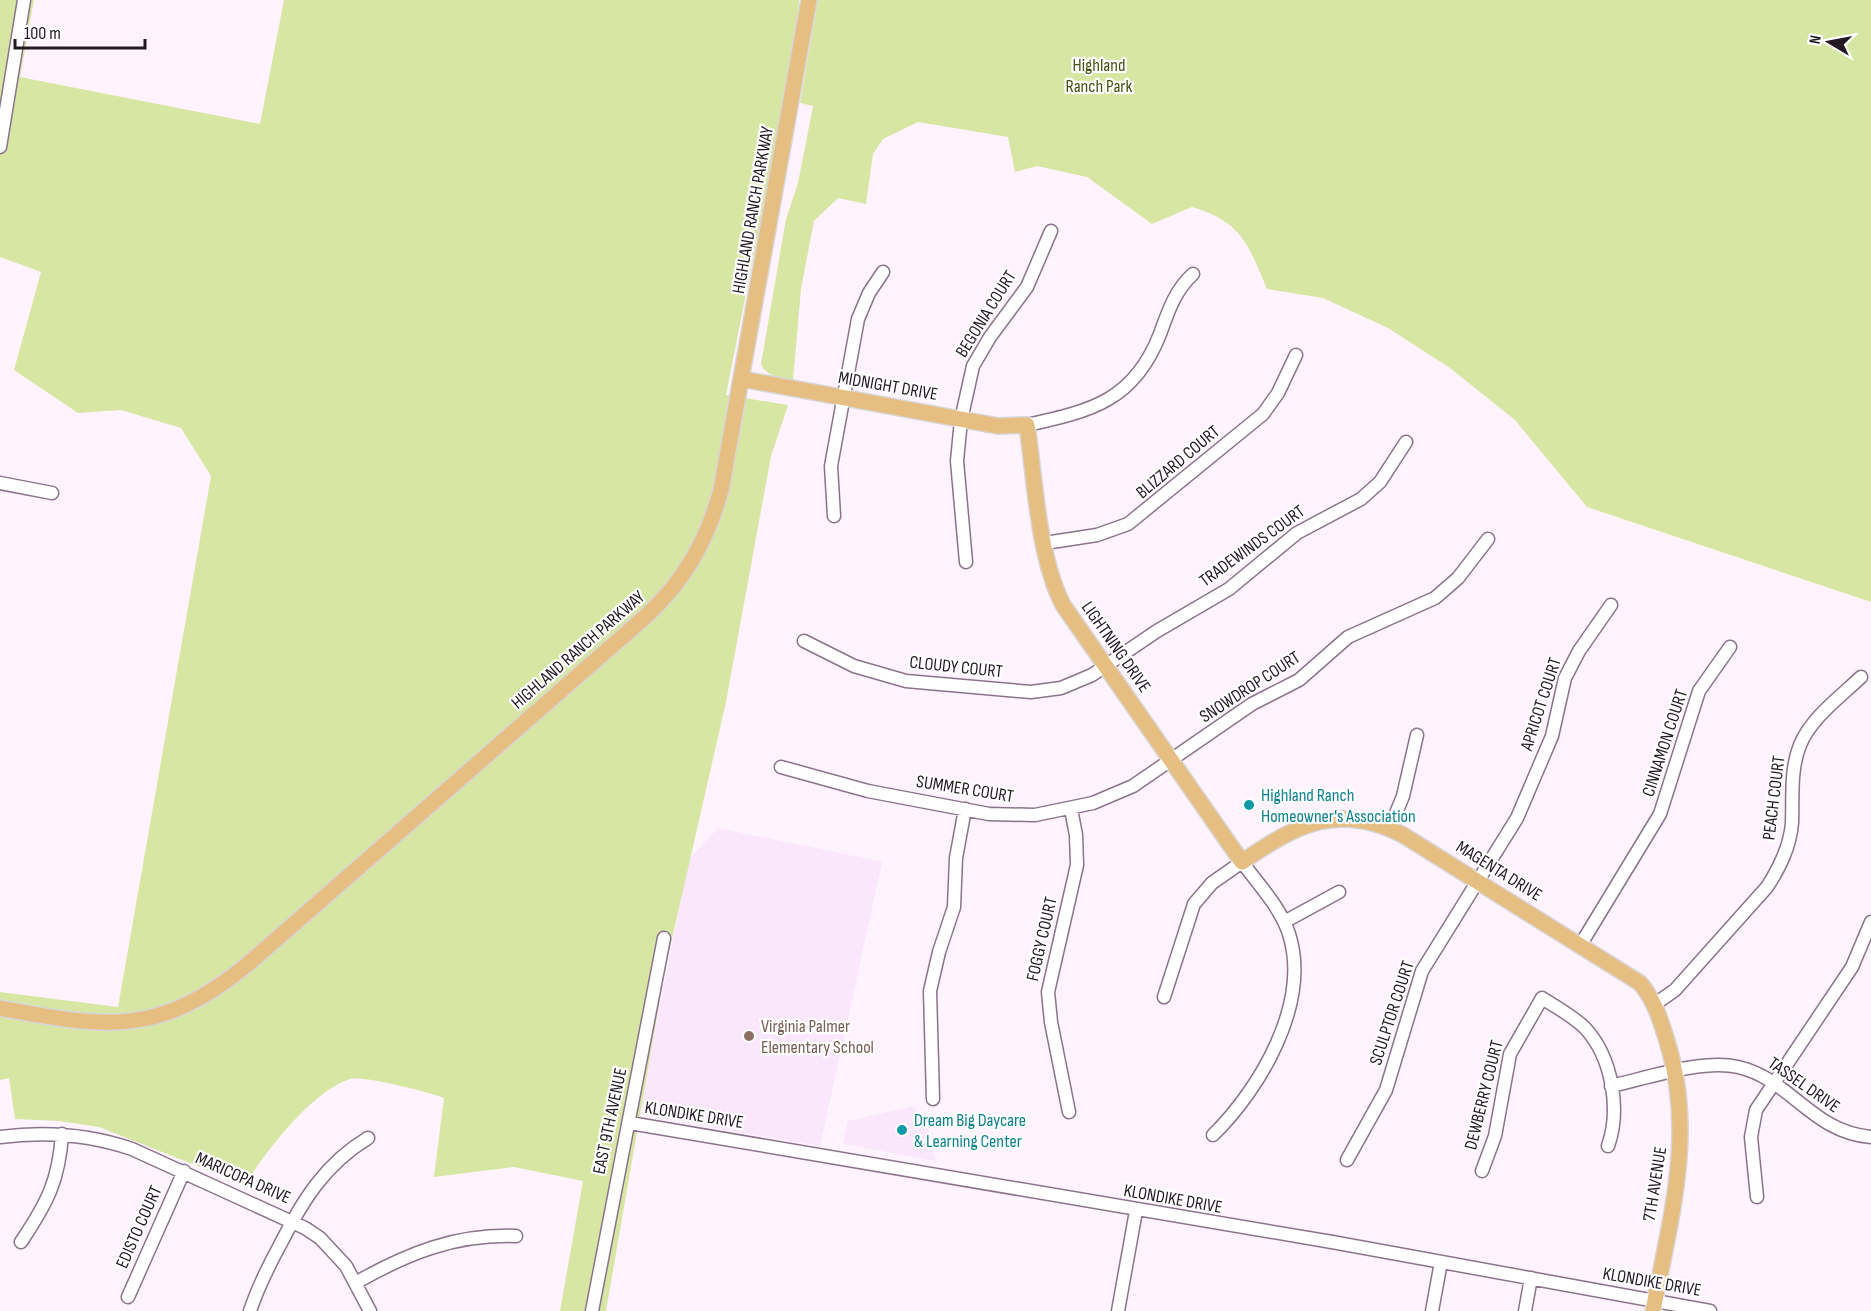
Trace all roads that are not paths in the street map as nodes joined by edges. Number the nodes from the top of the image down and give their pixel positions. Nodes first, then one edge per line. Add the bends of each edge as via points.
1 (24, 0) edge
2 (809, 0) edge
3 (0, 147) edge
4 (1051, 231) dead end
5 (883, 272) dead end
6 (1193, 273) dead end
7 (1296, 355) dead end
8 (742, 379) junction
9 (843, 398) junction
10 (961, 420) junction
11 (1027, 425) junction
12 (1406, 442) dead end
13 (0, 483) edge
14 (52, 493) dead end
15 (834, 516) dead end
16 (1488, 539) dead end
17 (1045, 543) junction
18 (966, 562) dead end
19 (1611, 605) dead end
20 (804, 641) dead end
21 (1730, 647) dead end
22 (1106, 667) junction
23 (1861, 677) dead end
24 (1417, 735) dead end
25 (1172, 761) junction
26 (781, 767) dead end
27 (964, 809) junction
28 (1071, 809) junction
29 (1390, 828) junction
30 (1242, 862) junction
31 (1478, 881) junction
32 (1339, 892) dead end
33 (1284, 922) junction
34 (1871, 922) edge
35 (664, 938) dead end
36 (1581, 944) junction
37 (1164, 997) dead end
38 (1655, 1004) junction
39 (0, 1008) edge
40 (1675, 1072) junction
41 (1773, 1083) junction
42 (1611, 1086) junction
43 (933, 1099) dead end
44 (1069, 1112) dead end
45 (630, 1123) junction
46 (62, 1134) junction
47 (1214, 1135) dead end
48 (0, 1137) edge
49 (1871, 1137) edge
50 (368, 1138) dead end
51 (1608, 1146) dead end
52 (1347, 1160) dead end
53 (184, 1171) junction
54 (1482, 1171) dead end
55 (1756, 1197) dead end
56 (1136, 1211) junction
57 (293, 1221) junction
58 (516, 1236) dead end
59 (21, 1242) dead end
60 (1441, 1262) junction
61 (1531, 1278) junction
62 (357, 1282) junction
63 (128, 1297) dead end
64 (1654, 1306) edge
65 (250, 1311) edge
66 (370, 1311) edge
67 (592, 1311) edge
68 (1118, 1311) edge
69 (1432, 1311) edge
70 (1525, 1311) edge
71 (1710, 1311) edge

1 - 3 street
2 - 8 main road, HIGHLAND RANCH PARKWAY
4 - 10 street, BEGONIA COURT via 1027,286 973,366
5 - 9 street via 858,320
6 - 11 street via 1173,299 1150,356 1121,392 1078,414
7 - 17 street, BLIZZARD COURT via 1263,414 1142,515 1098,535
8 - 9 main road, MIDNIGHT DRIVE
8 - 39 main road, HIGHLAND RANCH PARKWAY via 712,521 697,554 668,595 248,964 206,996 145,1020 88,1023
9 - 10 main road, MIDNIGHT DRIVE
9 - 15 street via 831,466
10 - 11 main road, MIDNIGHT DRIVE via 998,426
10 - 18 street, BEGONIA COURT via 957,460
11 - 17 main road, LIGHTNING DRIVE
12 - 22 street, TRADEWINDS COURT via 1371,492 1297,533 1229,589 1157,631
13 - 14 street
16 - 25 street, SNOWDROP COURT via 1458,578 1435,598 1348,637 1299,680 1252,704
17 - 22 main road, LIGHTNING DRIVE via 1050,574 1063,605
19 - 31 street, APRICOT COURT via 1572,663 1560,694 1552,736 1517,818
20 - 22 street, CLOUDY COURT via 854,666 897,679 933,684 1048,690 1078,682
21 - 36 street, CINNAMON COURT via 1699,691 1660,814
22 - 25 main road, LIGHTNING DRIVE
23 - 38 street, PEACH COURT via 1815,722 1801,743 1794,768 1788,843 1777,873 1675,990
24 - 29 street via 1403,796
25 - 28 street, SUMMER COURT via 1112,796
25 - 30 main road, LIGHTNING DRIVE
26 - 27 street, SUMMER COURT via 868,791
27 - 28 street, SUMMER COURT via 1012,815
27 - 43 street via 954,907 930,991
28 - 44 street, FOGGY COURT via 1077,865 1048,992
29 - 30 main road, MAGENTA DRIVE via 1359,819 1309,823 1280,835
29 - 31 main road, MAGENTA DRIVE
30 - 33 street
30 - 37 street via 1212,883 1194,904
31 - 36 main road, MAGENTA DRIVE
31 - 52 street, SCULPTOR COURT via 1422,971 1386,1090
32 - 33 street
33 - 47 street via 1293,957 1283,1025 1257,1084
34 - 41 street via 1852,967
35 - 45 street, EAST 9TH AVENUE
36 - 38 main road, MAGENTA DRIVE via 1630,975
38 - 40 main road, MAGENTA DRIVE
40 - 41 street, TASSEL DRIVE via 1730,1065 1750,1070
40 - 42 street, TASSEL DRIVE
40 - 64 main road, 7TH AVENUE via 1682,1145
41 - 49 street, TASSEL DRIVE via 1833,1128
41 - 55 street via 1762,1098 1753,1124
42 - 51 street via 1615,1119
42 - 54 street, DEWBERRY COURT via 1605,1060 1592,1036 1542,998 1510,1054 1495,1136
45 - 56 street, KLONDIKE DRIVE
45 - 67 street, EAST 9TH AVENUE
46 - 48 street, MARICOPA DRIVE
46 - 53 street, MARICOPA DRIVE via 110,1142
46 - 59 street via 53,1191
50 - 57 street via 327,1169
53 - 57 street, MARICOPA DRIVE
53 - 63 street, EDISTO COURT
56 - 60 street, KLONDIKE DRIVE
56 - 68 street
57 - 62 street, MARICOPA DRIVE via 334,1251
57 - 65 street
58 - 62 street via 480,1236 435,1245 394,1261
60 - 61 street, KLONDIKE DRIVE
60 - 69 street
61 - 64 street, KLONDIKE DRIVE
61 - 70 street
62 - 66 street, MARICOPA DRIVE
64 - 71 street, KLONDIKE DRIVE

